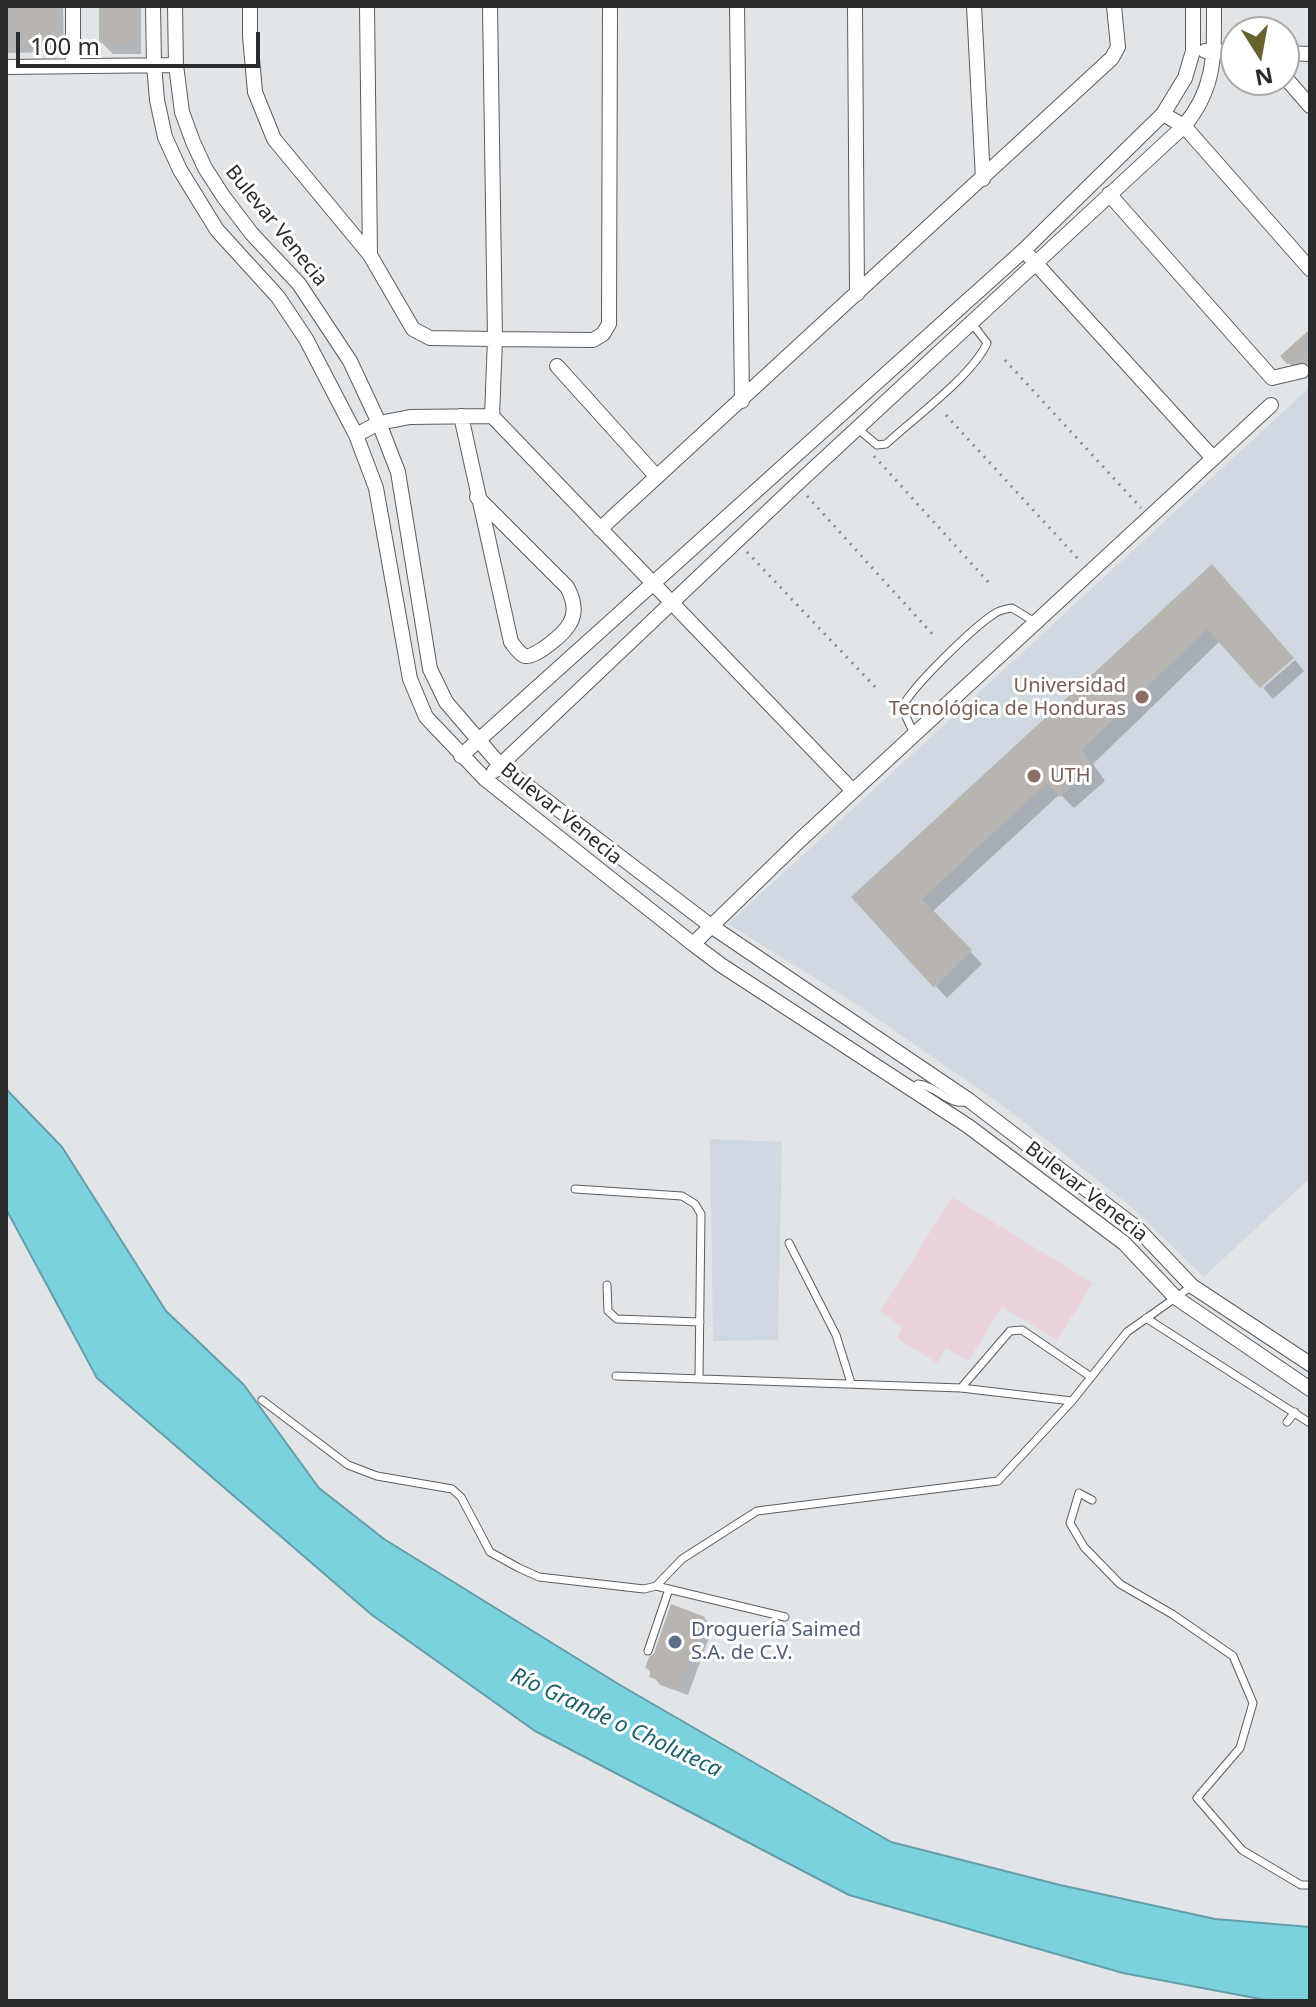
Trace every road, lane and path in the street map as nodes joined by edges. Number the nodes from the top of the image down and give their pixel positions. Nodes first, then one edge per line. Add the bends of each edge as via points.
1 (73, 6) edge
2 (153, 6) edge
3 (175, 6) edge
4 (250, 6) edge
5 (367, 6) edge
6 (490, 6) edge
7 (610, 6) edge
8 (737, 6) edge
9 (855, 6) edge
10 (974, 6) edge
11 (1114, 6) edge
12 (1193, 6) edge
13 (1214, 6) edge
14 (1193, 51) junction
15 (1214, 52) junction
16 (1220, 52) edge
17 (154, 65) junction
18 (176, 65) junction
19 (73, 66) junction
20 (6, 67) edge
21 (1163, 114) junction
22 (1184, 126) junction
23 (983, 179) junction
24 (1109, 194) junction
25 (1024, 250) junction
26 (370, 255) junction
27 (1035, 262) junction
28 (1310, 269) edge
29 (857, 294) junction
30 (971, 322) junction
31 (495, 339) junction
32 (1005, 360) dead end
33 (557, 366) dead end
34 (1302, 371) dead end
35 (742, 401) junction
36 (1271, 405) dead end
37 (946, 415) dead end
38 (461, 416) junction
39 (492, 416) junction
40 (379, 423) junction
41 (855, 430) junction
42 (356, 435) junction
43 (1212, 457) junction
44 (657, 477) junction
45 (797, 484) junction
46 (477, 497) junction
47 (1148, 517) junction
48 (600, 529) junction
49 (736, 541) junction
50 (1090, 571) junction
51 (651, 582) junction
52 (991, 585) dead end
53 (672, 602) junction
54 (1035, 622) junction
55 (935, 637) dead end
56 (878, 690) dead end
57 (914, 734) junction
58 (478, 741) junction
59 (461, 756) junction
60 (500, 765) junction
61 (485, 779) junction
62 (853, 791) junction
63 (711, 926) junction
64 (693, 944) junction
65 (913, 1088) junction
66 (970, 1101) junction
67 (575, 1189) dead end
68 (789, 1243) dead end
69 (607, 1285) dead end
70 (1192, 1286) junction
71 (1175, 1297) junction
72 (1146, 1318) junction
73 (700, 1322) junction
74 (1310, 1364) edge
75 (616, 1376) dead end
76 (699, 1377) junction
77 (1091, 1377) junction
78 (851, 1383) junction
79 (961, 1388) junction
80 (1310, 1389) edge
81 (262, 1400) dead end
82 (1072, 1401) junction
83 (1295, 1412) junction
84 (1287, 1422) dead end
85 (1310, 1423) edge
86 (1092, 1500) dead end
87 (656, 1586) junction
88 (669, 1589) junction
89 (785, 1617) dead end
90 (648, 1651) dead end
91 (1310, 1885) edge

1 - 19 street
2 - 17 street, Bulevar Venecia
3 - 18 street, Bulevar Venecia
4 - 26 street via 255,92 274,139
5 - 26 street
6 - 31 street
7 - 31 street via 609,324 593,340
8 - 35 street
9 - 29 street
10 - 23 street
11 - 23 street via 1118,47 1112,58
12 - 14 street
13 - 15 street
14 - 15 street
14 - 21 street via 1185,78
15 - 16 street
15 - 22 street via 1208,89
17 - 18 street
17 - 19 street
17 - 42 street, Bulevar Venecia via 165,137 180,170 217,230 278,297 306,339
18 - 40 street, Bulevar Venecia via 182,112 205,168 335,336
19 - 20 street
21 - 22 street
21 - 25 street
22 - 24 street
22 - 28 street
23 - 29 street
24 - 27 street
24 - 34 street via 1272,378
25 - 27 street
25 - 51 street
26 - 31 street via 421,335
27 - 30 street
27 - 43 street
29 - 35 street
30 - 41 street
30 - 41 lane via 987,343 955,381 886,444 877,445
31 - 39 street
32 - 47 path
33 - 44 street
35 - 44 street
36 - 43 street
37 - 50 path
38 - 39 street
38 - 40 street
38 - 46 street
39 - 48 street
40 - 42 street
40 - 58 street, Bulevar Venecia via 398,472 430,669 446,702
41 - 45 street
41 - 52 path
42 - 59 street, Bulevar Venecia via 376,488 410,679 426,717
43 - 47 street
44 - 48 street
45 - 49 street
45 - 55 path
46 - 46 street via 573,598 570,624 537,655 526,656 511,642
47 - 50 street
48 - 51 street
49 - 53 street
49 - 56 path
50 - 54 street
51 - 53 street
51 - 58 street
53 - 60 street
53 - 62 street
54 - 57 street
54 - 57 lane via 1012,608 996,612 938,665 908,694 902,708
57 - 62 street
58 - 59 street
58 - 60 street, Bulevar Venecia
59 - 61 street, Bulevar Venecia
60 - 61 street
60 - 63 street, Bulevar Venecia
61 - 64 street, Bulevar Venecia
62 - 63 street
63 - 64 street
63 - 66 street, Bulevar Venecia
64 - 65 street, Bulevar Venecia
65 - 66 lane via 927,1085 952,1102
65 - 71 street, Bulevar Venecia via 1124,1243
66 - 70 street, Bulevar Venecia via 1137,1228
67 - 73 lane via 682,1196 695,1204 701,1214
68 - 78 lane via 836,1335
69 - 73 lane via 608,1311 617,1319
70 - 71 lane
70 - 74 street, Bulevar Venecia
71 - 72 lane
71 - 80 street, Bulevar Venecia
72 - 77 lane via 1127,1332
72 - 83 lane
73 - 76 lane
75 - 76 lane
76 - 78 lane
77 - 79 lane via 1022,1330 1010,1331
77 - 82 lane
78 - 79 lane
79 - 82 lane
81 - 87 lane via 348,1465 377,1476 452,1489 490,1552 519,1568 539,1577
82 - 87 lane via 998,1481 757,1511 682,1559
83 - 84 lane
83 - 85 lane
86 - 91 lane via 1079,1493 1070,1523 1084,1547 1120,1584 1233,1656 1253,1703 1240,1748 1197,1798 1242,1850 1301,1885
87 - 88 lane
88 - 89 lane
88 - 90 lane

